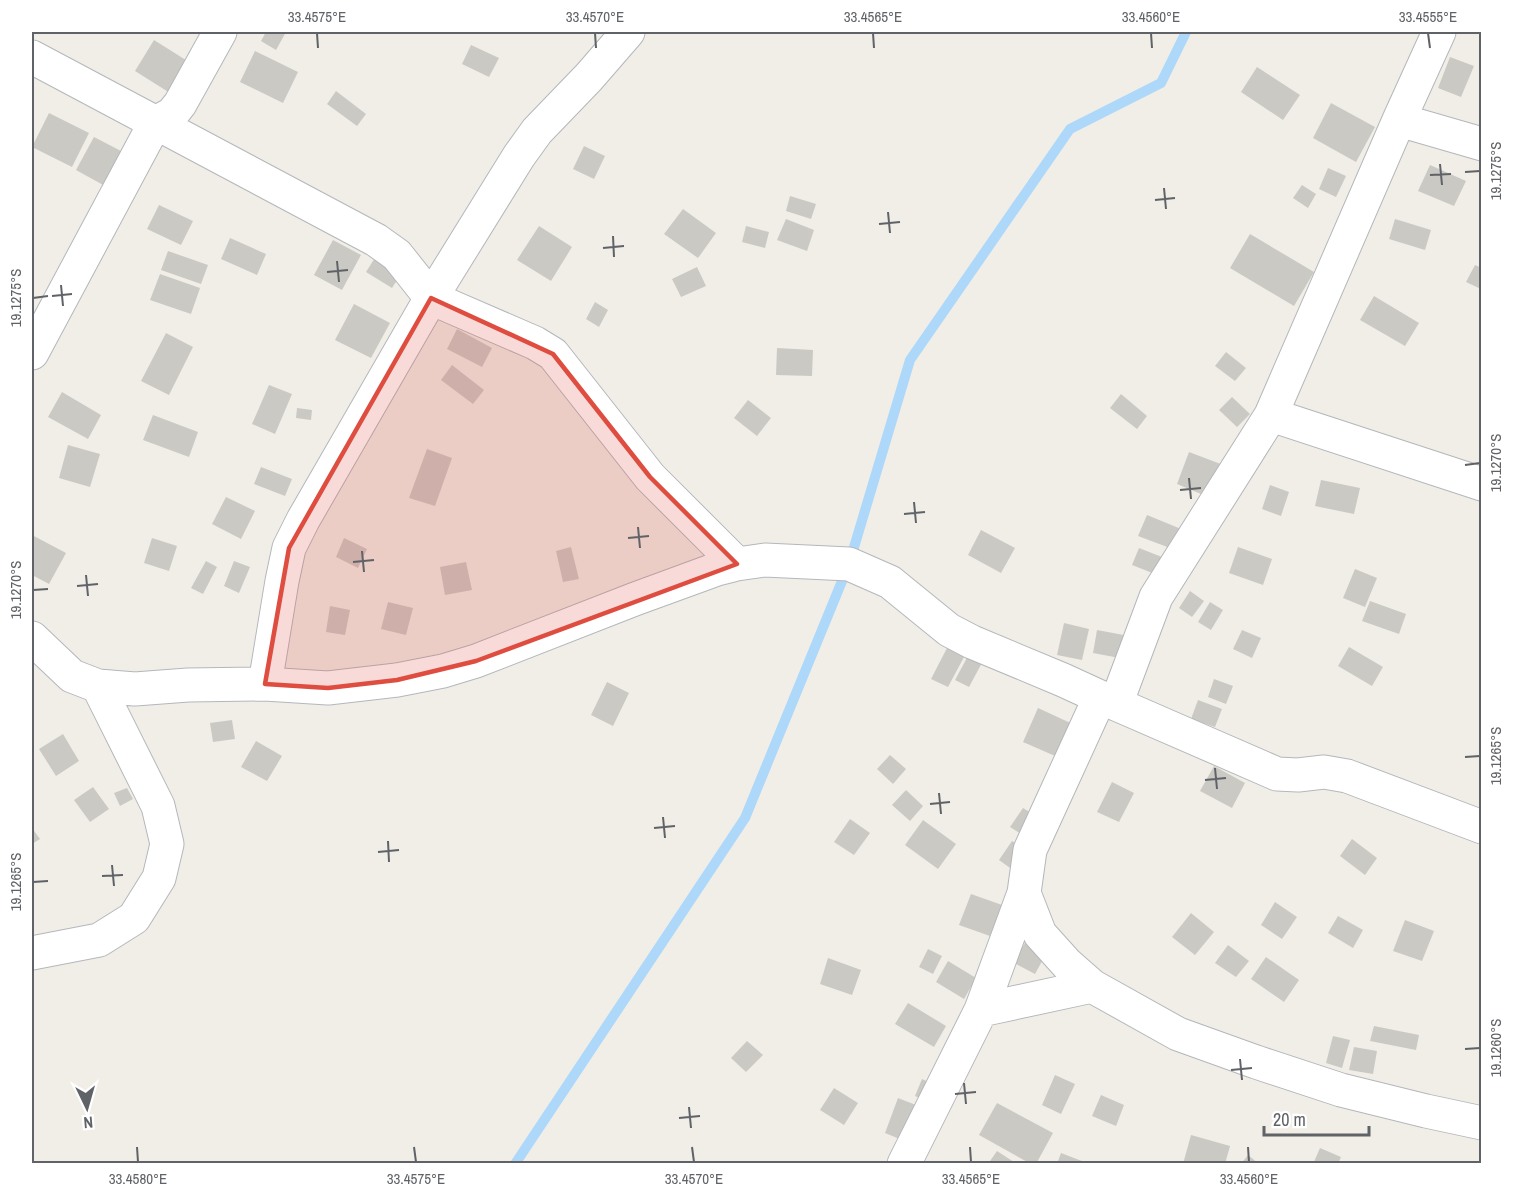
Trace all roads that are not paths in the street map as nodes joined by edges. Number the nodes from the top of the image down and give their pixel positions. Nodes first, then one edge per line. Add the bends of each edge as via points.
1 (220, 32) edge
2 (628, 32) edge
3 (1439, 32) edge
4 (32, 57) edge
5 (1399, 120) junction
6 (155, 123) junction
7 (1482, 144) edge
8 (431, 298) junction
9 (32, 353) edge
10 (1271, 415) junction
11 (1482, 484) edge
12 (737, 564) junction
13 (32, 638) edge
14 (266, 684) junction
15 (98, 686) junction
16 (1108, 700) junction
17 (1482, 827) edge
18 (1023, 893) junction
19 (32, 953) edge
20 (1092, 986) junction
21 (981, 1010) junction
22 (1482, 1123) edge
23 (904, 1164) edge

1 - 6 street via 180,104 172,114
2 - 8 street via 537,131
3 - 5 street
4 - 6 street
5 - 7 street
5 - 10 street
6 - 8 street via 376,240 397,255
6 - 9 street
8 - 12 street via 553,354 650,477
8 - 14 street via 289,548
10 - 11 street
10 - 16 street via 1156,597
12 - 14 street via 443,671 328,688
12 - 16 street via 849,564 890,582 949,630
13 - 15 street via 72,676
14 - 15 street via 135,689
15 - 19 street via 158,806 167,844 159,878 134,918 99,940
16 - 17 street via 1277,774 1324,772 1347,776
16 - 18 street via 1030,850
18 - 20 street via 1040,934
18 - 21 street
20 - 21 street
20 - 22 street via 1178,1034 1256,1062 1341,1090
21 - 23 street

